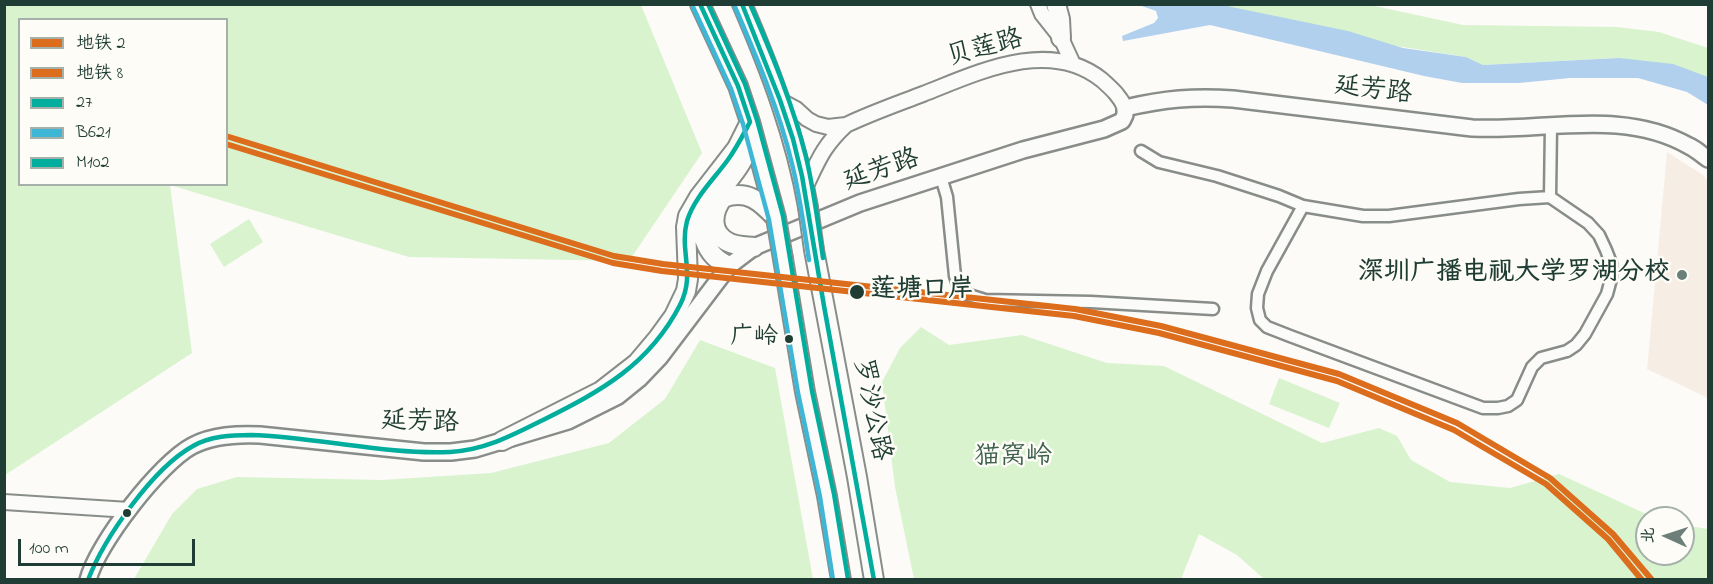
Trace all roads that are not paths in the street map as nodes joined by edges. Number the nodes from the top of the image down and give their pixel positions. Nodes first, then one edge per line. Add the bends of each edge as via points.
1 (700, 4) edge
2 (742, 4) edge
3 (1038, 4) edge
4 (1056, 4) edge
5 (1061, 38) junction
6 (1073, 64) junction
7 (779, 100) junction
8 (1125, 108) junction
9 (750, 122) junction
10 (846, 125) junction
11 (1551, 126) junction
12 (1141, 152) dead end
13 (1708, 159) edge
14 (941, 177) junction
15 (805, 188) junction
16 (1550, 197) junction
17 (1303, 206) junction
18 (776, 218) junction
19 (754, 247) junction
20 (729, 266) junction
21 (1213, 309) dead end
22 (502, 441) junction
23 (4, 502) edge
24 (129, 510) junction
25 (88, 579) edge
26 (841, 579) edge
27 (874, 579) edge

1 - 9 highway
2 - 7 highway
3 - 5 street
4 - 5 highway
5 - 6 street
6 - 8 street, 贝莲路 via 1113,89
6 - 10 street, 贝莲路 via 1034,60 995,67
7 - 10 street, 贝莲路 via 816,124
7 - 15 highway
8 - 11 main road, 延芳路 via 1199,97 1472,128
8 - 14 main road, 延芳路 via 1122,121 1104,129
9 - 18 highway
9 - 20 highway via 746,156 709,206 702,226 712,255
9 - 22 highway via 688,216 686,291 658,338 637,363 601,391
10 - 15 street, 贝莲路 via 824,149
11 - 13 main road, 延芳路 via 1634,127 1680,142
11 - 16 street
12 - 17 street via 1159,162 1217,176
14 - 19 main road, 延芳路 via 860,203
14 - 21 street via 955,276 959,288 969,295 985,300
15 - 27 highway, 罗沙公路, bridge
16 - 17 street via 1389,216 1363,216
16 - 17 street via 1599,235 1611,263 1611,279 1607,294 1576,345 1541,358 1532,367 1517,400 1498,408 1484,408 1462,400 1290,336 1260,320 1258,294
18 - 19 highway via 750,196 723,198 714,214 714,226 721,238
18 - 26 highway, bridge
19 - 20 main road, 延芳路
20 - 22 main road, 延芳路 via 660,357 618,396 568,421
22 - 24 main road, 延芳路 via 475,449 424,452 235,434 192,446 172,460
23 - 24 street
24 - 25 main road, 延芳路 via 102,547

